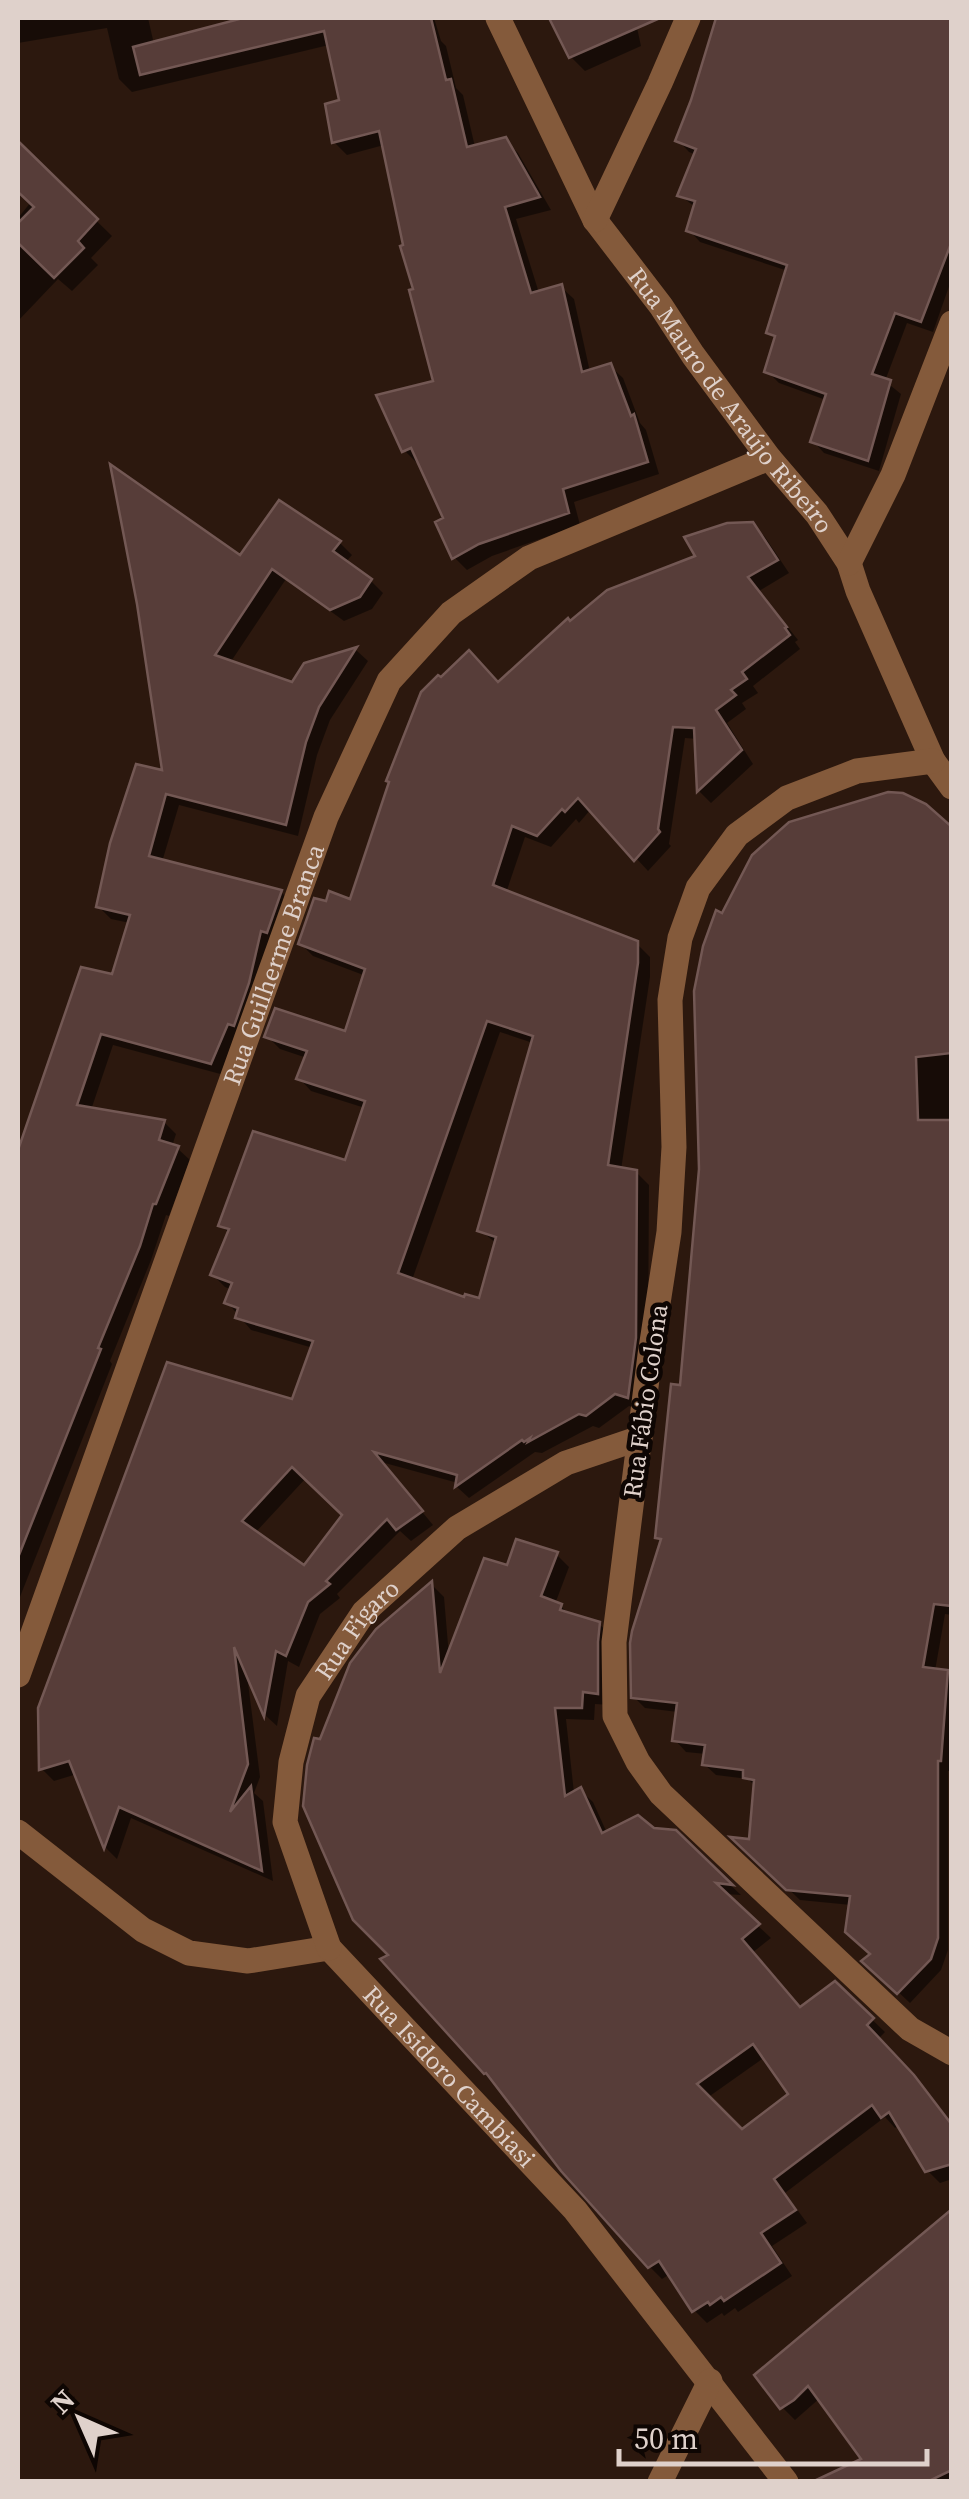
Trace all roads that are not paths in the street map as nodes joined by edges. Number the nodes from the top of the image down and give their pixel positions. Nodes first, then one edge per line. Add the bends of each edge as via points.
1 (498, 18) edge
2 (688, 18) edge
3 (595, 220) junction
4 (952, 323) edge
5 (769, 458) junction
6 (849, 563) junction
7 (933, 762) junction
8 (952, 787) edge
9 (640, 1438) junction
10 (18, 1676) edge
11 (18, 1832) edge
12 (330, 1948) junction
13 (952, 2053) edge
14 (710, 2381) junction
15 (660, 2482) edge
16 (786, 2482) edge

1 - 3 street, Rua Mauro de Araújo Ribeiro
2 - 3 street
3 - 5 street, Rua Mauro de Araújo Ribeiro
4 - 6 street via 893,475
5 - 6 street, Rua Mauro de Araújo Ribeiro
5 - 10 street, Rua Guilherme Branca via 529,558 452,614 389,681 326,816
6 - 7 street, Rua Mauro de Araújo Ribeiro
7 - 8 street, Rua Mauro de Araújo Ribeiro
7 - 9 street, Rua Fábio Colona via 856,771 787,798 738,836 698,888 680,938 670,1000 669,1232
9 - 12 street, Rua Figaro via 566,1463 457,1528 364,1612 308,1696 291,1762 286,1822
9 - 13 street, Rua Fábio Colona via 614,1642 615,1716 638,1762 661,1794 910,2028
11 - 12 street via 143,1930 189,1953 248,1961
12 - 14 street, Rua Isidoro Cambiasi via 575,2210
14 - 15 street
14 - 16 street, Rua Isidoro Cambiasi

